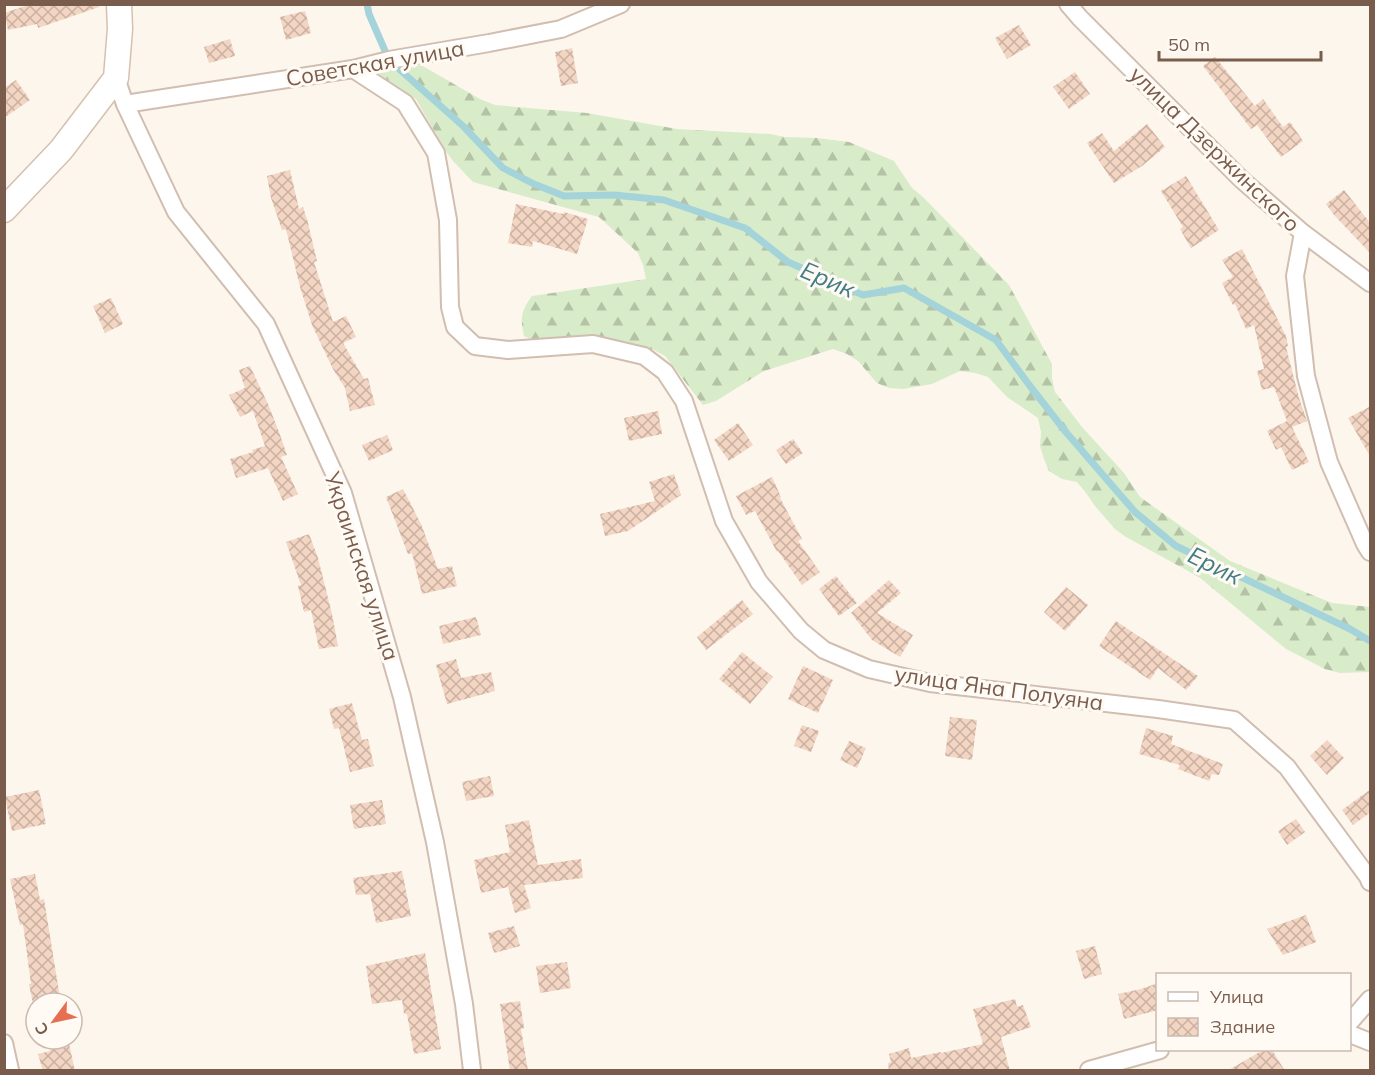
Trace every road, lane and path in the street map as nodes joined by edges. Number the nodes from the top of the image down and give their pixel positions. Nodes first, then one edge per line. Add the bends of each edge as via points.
1 (119, 4) edge
2 (621, 4) edge
3 (1068, 4) edge
4 (353, 69) junction
5 (116, 78) junction
6 (125, 104) junction
7 (4, 210) edge
8 (1303, 232) junction
9 (1371, 283) edge
10 (1371, 552) edge
11 (1371, 882) edge
12 (1371, 999) edge
13 (1351, 1021) edge
14 (1351, 1034) edge
15 (1371, 1042) edge
16 (4, 1043) edge
17 (1157, 1051) edge
18 (10, 1071) edge
19 (472, 1071) edge
20 (1089, 1071) edge

1 - 5 street, Украинская улица
2 - 4 street, Советская улица via 561,28
3 - 8 street, улица Дзержинского via 1242,180
4 - 6 street, Советская улица
4 - 11 street, улица Яна Полуяна via 405,104 436,153 448,220 450,307 455,327 475,346 508,350 592,344 644,356 665,372 684,401 724,521 759,582 801,631 824,650 870,669 930,683 1234,720 1287,767
5 - 6 street, Украинская улица
5 - 7 street via 61,150
6 - 19 street, Украинская улица via 176,212 266,324 343,493 402,697 430,820 464,1004
8 - 9 street, улица Дзержинского
8 - 10 street via 1295,276 1306,376 1329,462
12 - 13 street
14 - 15 street
16 - 18 street
17 - 20 street

